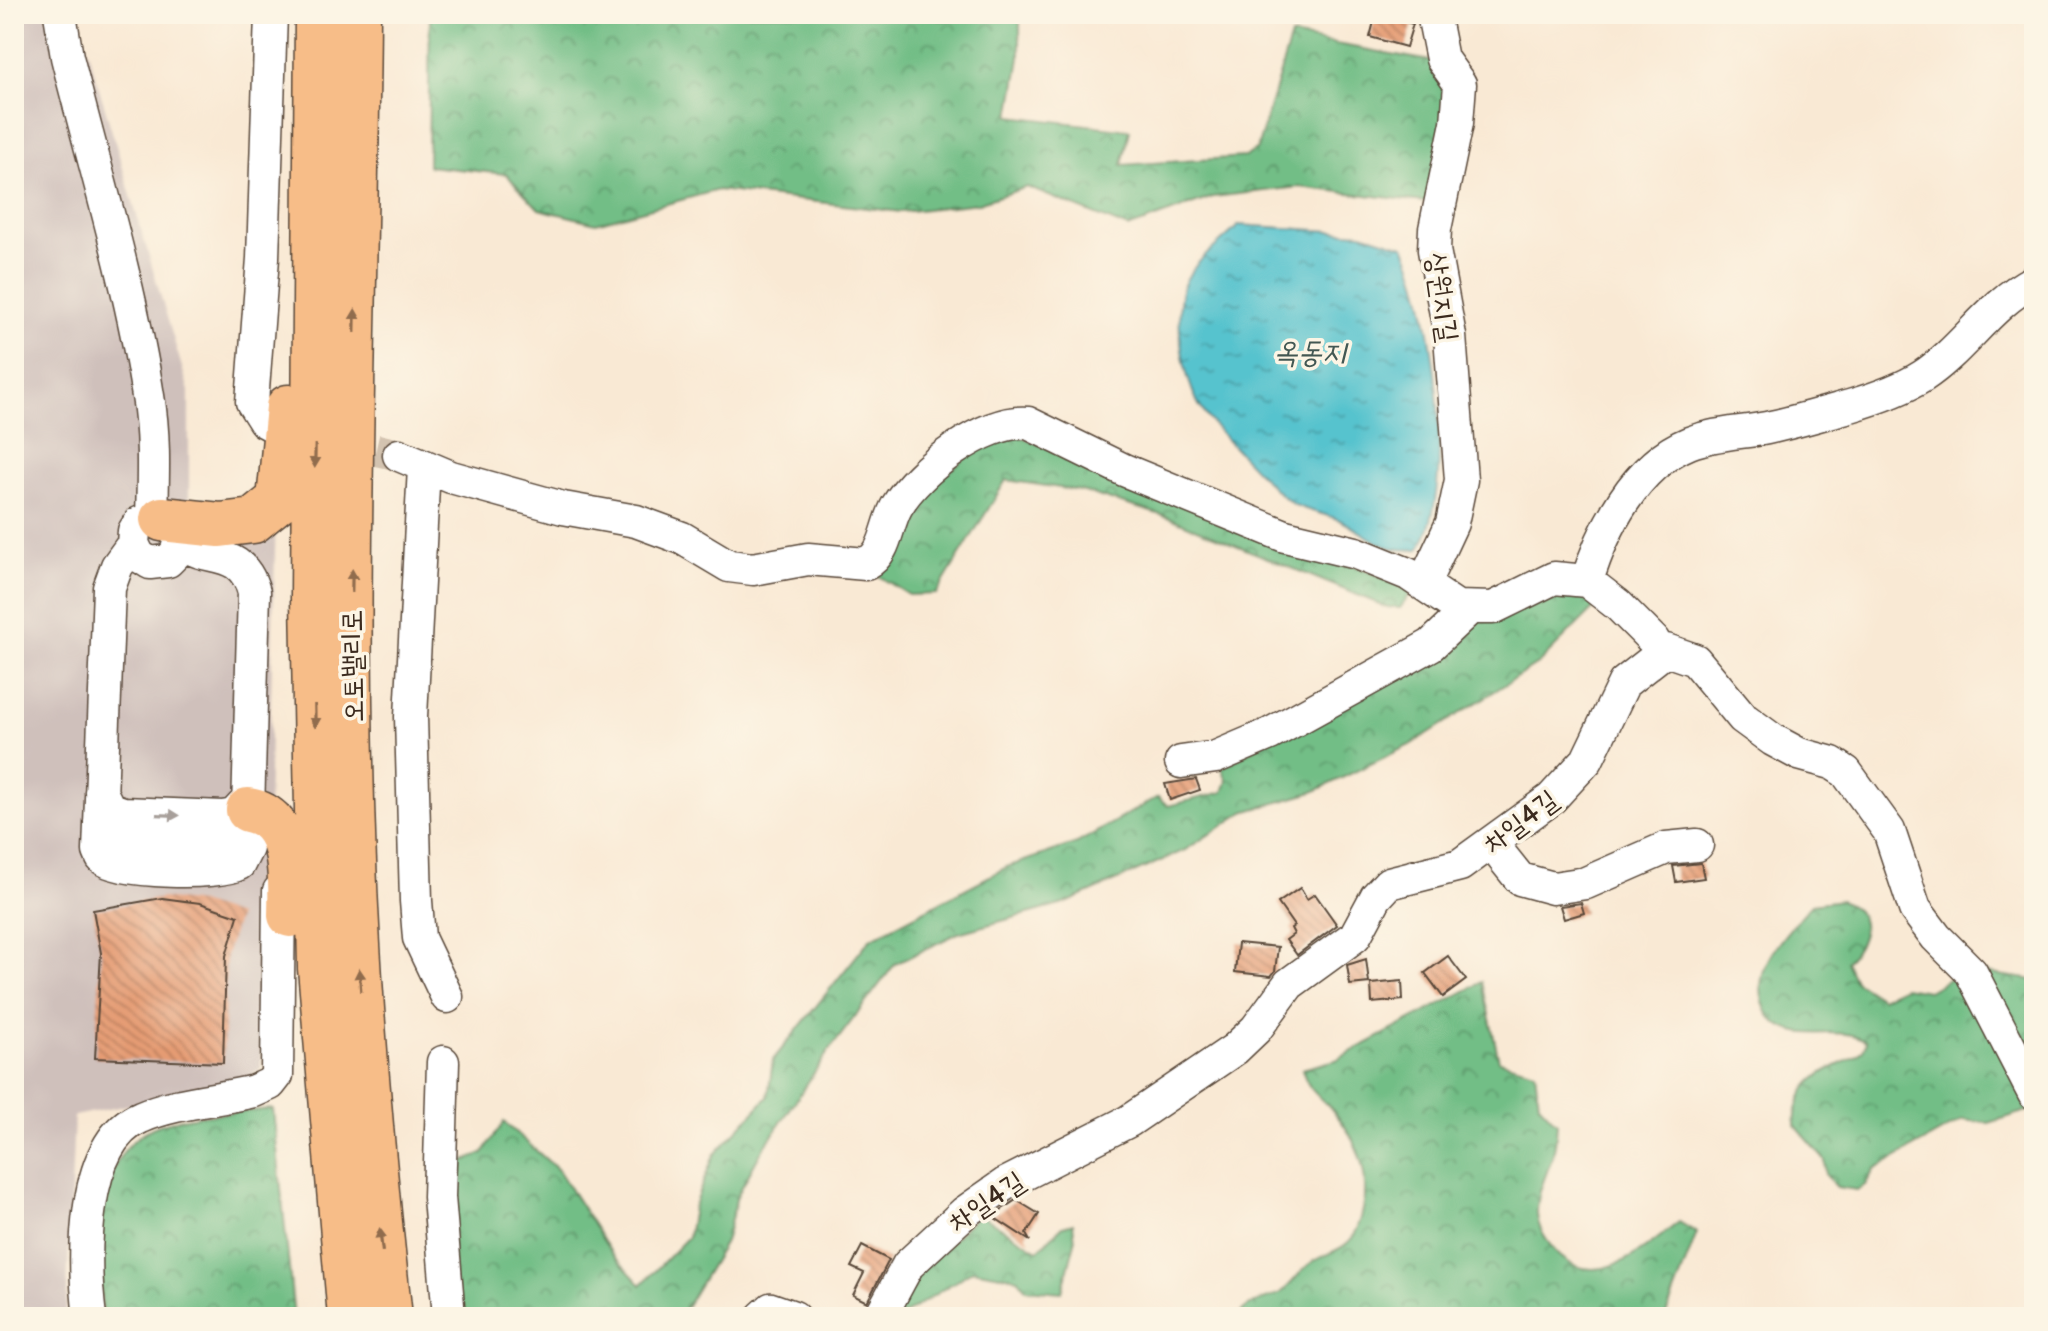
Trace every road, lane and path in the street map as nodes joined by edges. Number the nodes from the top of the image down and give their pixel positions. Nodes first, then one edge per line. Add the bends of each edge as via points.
1 (60, 14) edge
2 (271, 14) edge
3 (317, 14) edge
4 (358, 14) edge
5 (1433, 14) edge
6 (317, 78) junction
7 (2034, 281) edge
8 (279, 429) dead end
9 (157, 530) junction
10 (1587, 581) junction
11 (1424, 583) junction
12 (1468, 610) junction
13 (1660, 652) junction
14 (1181, 762) dead end
15 (101, 807) junction
16 (248, 818) junction
17 (1492, 844) junction
18 (1697, 845) dead end
19 (447, 997) dead end
20 (443, 1062) dead end
21 (2034, 1094) edge
22 (332, 1126) junction
23 (90, 1317) edge
24 (350, 1317) edge
25 (390, 1317) edge
26 (449, 1317) edge
27 (762, 1317) edge
28 (794, 1317) edge
29 (880, 1317) edge

1 - 9 street via 137,334 149,398
2 - 8 street via 252,402 264,421
3 - 6 highway, 오토밸리로
25 -> 4 highway, 오토밸리로 via 357,943 351,643
5 - 11 street, 상원지길 via 1442,59 1460,84 1434,250 1450,336 1461,480 1452,523
6 - 9 highway via 279,500 253,521
6 -> 22 highway, 오토밸리로 via 314,628 320,968
7 - 10 street via 2002,301 1924,375 1901,387 1789,423 1721,433 1661,460 1616,513
9 - 15 street via 117,566 109,588
9 - 16 street via 202,554 233,560 254,592
10 - 12 street via 1554,578 1493,608
10 - 13 street via 1618,605
11 - 12 street via 1447,602
11 - 19 street via 1356,553 1285,536 1124,470 1028,423 1012,421 984,431 915,482 896,507 881,550 866,564 808,559 753,569 729,566 682,538 636,521 563,508 412,461 416,901 419,938
12 - 14 street via 1420,652 1270,734 1216,757
13 - 17 street, 차일4길 via 1624,683 1579,772
13 - 21 street via 1695,660 1734,708 1773,740 1846,772 1889,831 1915,909 1971,972
15 -> 16 street via 123,813
15 - 16 street via 102,858 118,867 231,868 245,856
16 - 22 highway via 261,813 284,836 291,883 289,951 297,1057
16 - 23 street via 279,860 277,1075 254,1091 143,1116 112,1139 93,1189 86,1289
17 - 18 street via 1520,879 1553,888 1586,883 1655,851
17 - 29 street, 차일4길 via 1460,865 1389,883 1355,936 1289,984 1235,1049 1140,1114 1005,1184 965,1212 908,1265
20 - 26 street via 439,1197
22 - 24 highway, 오토밸리로
27 - 28 street via 771,1309

